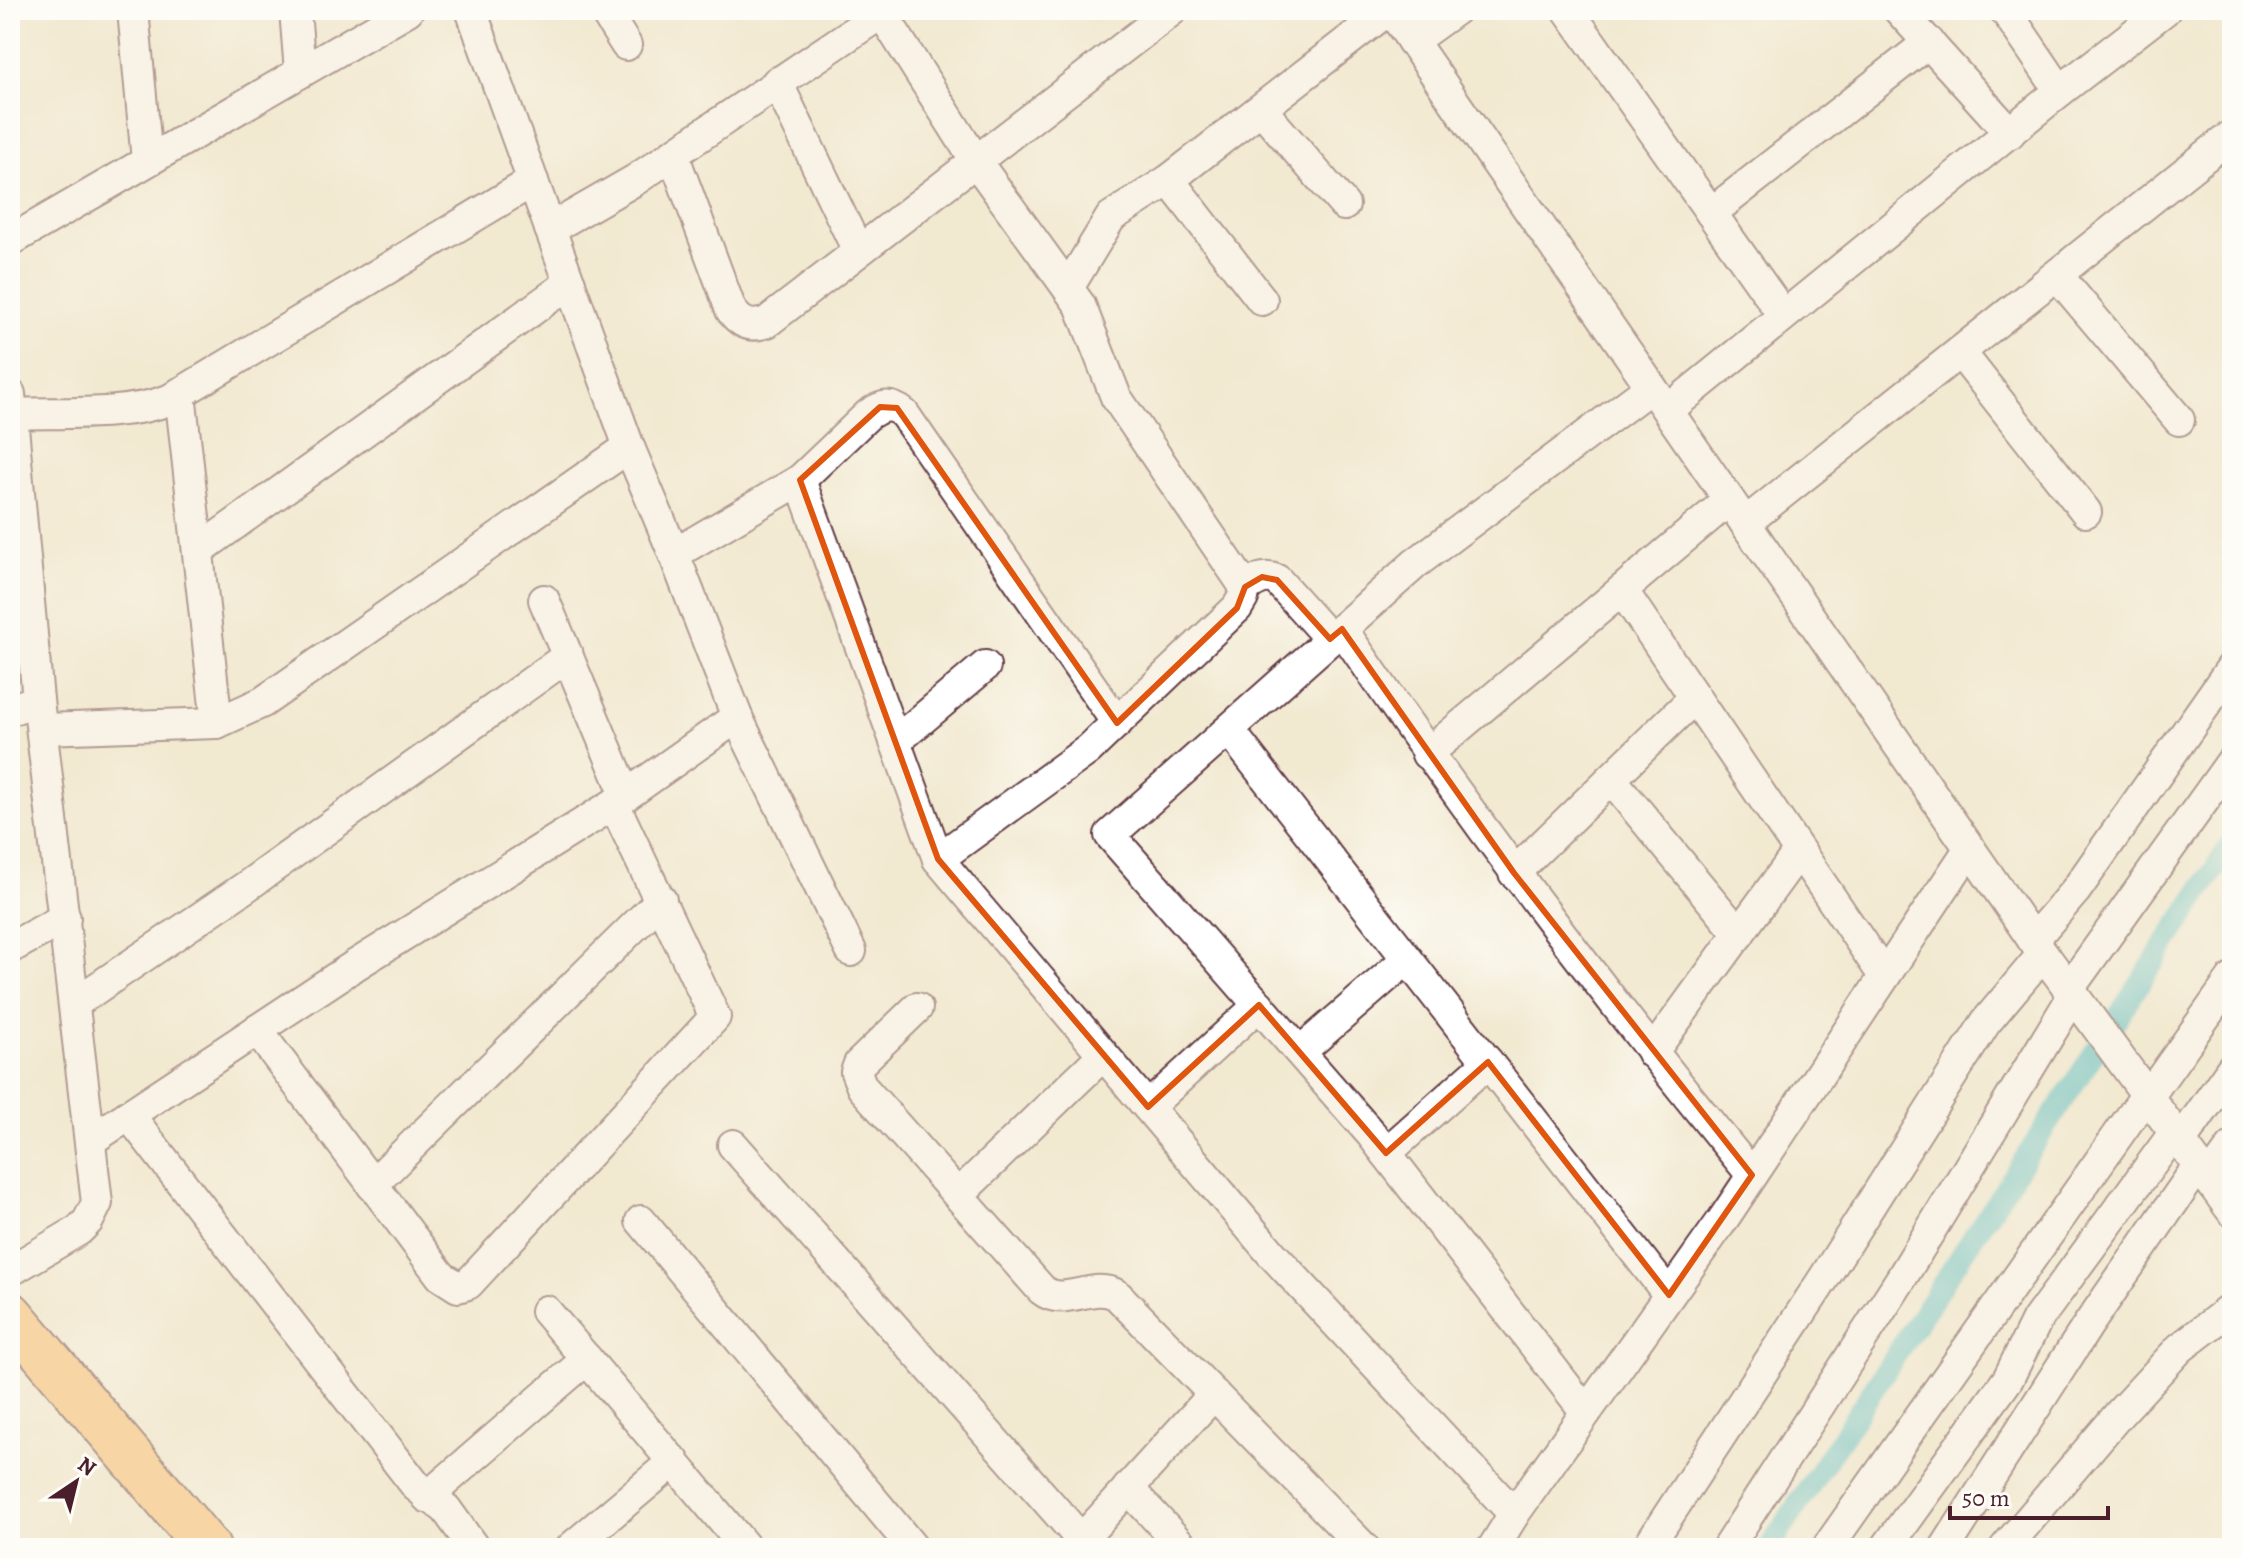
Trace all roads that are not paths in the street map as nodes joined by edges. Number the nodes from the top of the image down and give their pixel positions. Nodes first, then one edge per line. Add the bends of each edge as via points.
1 (133, 10) edge
2 (295, 10) edge
3 (408, 10) edge
4 (471, 10) edge
5 (604, 10) edge
6 (1172, 10) edge
7 (1389, 10) edge
8 (1455, 10) edge
9 (1568, 10) edge
10 (1899, 10) edge
11 (2005, 10) edge
12 (2165, 10) edge
13 (882, 11) edge
14 (1412, 41) junction
15 (1929, 42) junction
16 (626, 45) dead end
17 (300, 72) junction
18 (777, 82) junction
19 (2060, 91) junction
20 (1261, 109) junction
21 (2010, 133) junction
22 (2232, 135) edge
23 (673, 154) junction
24 (975, 160) junction
25 (147, 161) junction
26 (1169, 180) junction
27 (533, 181) junction
28 (1344, 205) dead end
29 (1711, 213) junction
30 (550, 229) junction
31 (10, 241) edge
32 (858, 251) junction
33 (2057, 275) junction
34 (570, 283) junction
35 (1068, 288) junction
36 (1262, 300) dead end
37 (1783, 315) junction
38 (1960, 352) junction
39 (180, 393) junction
40 (1660, 398) junction
41 (11, 404) edge
42 (2179, 420) dead end
43 (629, 447) junction
44 (800, 480) junction
45 (14, 487) edge
46 (1737, 512) junction
47 (2086, 512) dead end
48 (199, 550) junction
49 (674, 554) junction
50 (1245, 587) junction
51 (1622, 590) junction
52 (544, 600) dead end
53 (1336, 634) junction
54 (568, 656) junction
55 (985, 666) dead end
56 (2232, 667) edge
57 (1695, 697) junction
58 (24, 705) edge
59 (737, 717) junction
60 (217, 723) junction
61 (1117, 723) junction
62 (43, 729) junction
63 (1229, 730) junction
64 (895, 742) junction
65 (1427, 754) junction
66 (2232, 761) edge
67 (1611, 779) junction
68 (620, 800) junction
69 (1970, 848) junction
70 (1799, 851) junction
71 (938, 859) junction
72 (1514, 873) junction
73 (661, 900) junction
74 (65, 918) junction
75 (1739, 934) junction
76 (2038, 947) junction
77 (10, 948) edge
78 (851, 951) dead end
79 (1407, 959) junction
80 (1884, 976) junction
81 (2232, 979) edge
82 (2075, 1000) junction
83 (75, 1003) junction
84 (1259, 1005) junction
85 (917, 1008) dead end
86 (257, 1030) junction
87 (1300, 1052) junction
88 (1652, 1053) junction
89 (1103, 1055) junction
90 (1488, 1062) junction
91 (2232, 1068) edge
92 (2148, 1095) junction
93 (1148, 1107) junction
94 (129, 1115) junction
95 (2178, 1136) junction
96 (91, 1140) junction
97 (733, 1145) dead end
98 (2232, 1147) edge
99 (1386, 1153) junction
100 (2204, 1172) junction
101 (1752, 1175) junction
102 (372, 1185) junction
103 (958, 1195) junction
104 (2232, 1211) edge
105 (641, 1221) dead end
106 (10, 1271) edge
107 (1669, 1295) junction
108 (2232, 1308) edge
109 (546, 1311) dead end
110 (10, 1314) edge
111 (10, 1343) edge
112 (587, 1359) junction
113 (1214, 1394) junction
114 (1586, 1412) junction
115 (674, 1461) junction
116 (1128, 1488) junction
117 (427, 1497) junction
118 (1514, 1514) junction
119 (1077, 1543) edge
120 (178, 1548) edge
121 (208, 1548) edge
122 (474, 1548) edge
123 (571, 1548) edge
124 (746, 1548) edge
125 (913, 1548) edge
126 (1184, 1548) edge
127 (1364, 1548) edge
128 (1493, 1548) edge
129 (1647, 1548) edge
130 (1727, 1548) edge
131 (1827, 1548) edge
132 (1886, 1548) edge
133 (1945, 1548) edge
134 (2005, 1548) edge

1 - 25 street
2 - 17 street
3 - 17 street
4 - 27 street
5 - 16 street
6 - 24 street
7 - 14 street
7 - 20 street
8 - 14 street
9 - 29 street
10 - 15 street
11 - 19 street
12 - 19 street
13 - 18 street
13 - 24 street
14 - 40 street
15 - 21 street
15 - 29 street
17 - 25 street
18 - 23 street
18 - 32 street
19 - 21 street
20 - 26 street
20 - 28 street
21 - 37 street
22 - 33 street
23 - 30 street
23 - 32 street via 731,310 748,325 767,322
24 - 32 street
24 - 35 street
25 - 31 street
26 - 35 street via 1111,217
26 - 36 street
27 - 30 street
27 - 39 street
29 - 37 street
30 - 34 street
33 - 38 street
33 - 42 street
34 - 43 street
34 - 48 street
35 - 50 street via 1087,320 1116,397
37 - 40 street
38 - 46 street
38 - 47 street
39 - 41 street via 140,408
39 - 48 street
40 - 46 street
40 - 53 street via 1416,563
41 - 45 street
43 - 49 street
43 - 60 street via 263,702
44 - 49 street
44 - 61 street via 869,414 888,405 897,408
44 - 64 street
45 - 58 street
46 - 51 street
46 - 69 street
48 - 60 street
49 - 59 street
50 - 53 street via 1270,576
50 - 61 street via 1237,608
51 - 57 street
51 - 65 street
52 - 54 street
53 - 63 street
53 - 65 street
54 - 68 street
54 - 83 street
55 - 64 street
56 - 76 street
57 - 67 street
57 - 70 street
58 - 62 street
59 - 68 street
59 - 78 street
60 - 62 street
61 - 71 street
62 - 74 street
63 - 79 street
63 - 84 street via 1110,835
64 - 71 street
65 - 72 street
66 - 82 street
67 - 72 street
67 - 75 street
68 - 73 street
68 - 86 street
69 - 76 street
69 - 80 street
70 - 75 street
70 - 80 street
71 - 89 street
72 - 88 street
73 - 102 street
73 - 102 street via 715,1017 476,1278 458,1287 441,1276
74 - 77 street
74 - 83 street
75 - 88 street
76 - 82 street
76 - 129 street
79 - 87 street
79 - 90 street
80 - 101 street
81 - 92 street
82 - 92 street
82 - 130 street
83 - 96 street
84 - 87 street
84 - 93 street
85 - 103 street via 859,1064 857,1080
86 - 94 street
86 - 102 street
87 - 99 street
88 - 101 street
89 - 93 street
89 - 103 street
90 - 99 street
90 - 107 street
91 - 95 street
92 - 95 street
92 - 131 street
93 - 118 street via 1272,1254
94 - 96 street
94 - 117 street
95 - 100 street
95 - 132 street via 2037,1320 2008,1379
96 - 106 street via 97,1203 88,1221
97 - 119 street
98 - 100 street
99 - 114 street
100 - 104 street
100 - 133 street via 2088,1325
101 - 107 street
103 - 113 street via 1049,1296 1097,1290 1117,1295
105 - 125 street
107 - 114 street
108 - 134 street via 2180,1348
109 - 112 street
110 - 121 highway
111 - 120 highway
112 - 115 street
112 - 117 street
113 - 116 street
113 - 127 street
114 - 118 street
115 - 123 street
115 - 124 street
116 - 119 street
116 - 126 street
117 - 122 street via 446,1509
118 - 128 street

